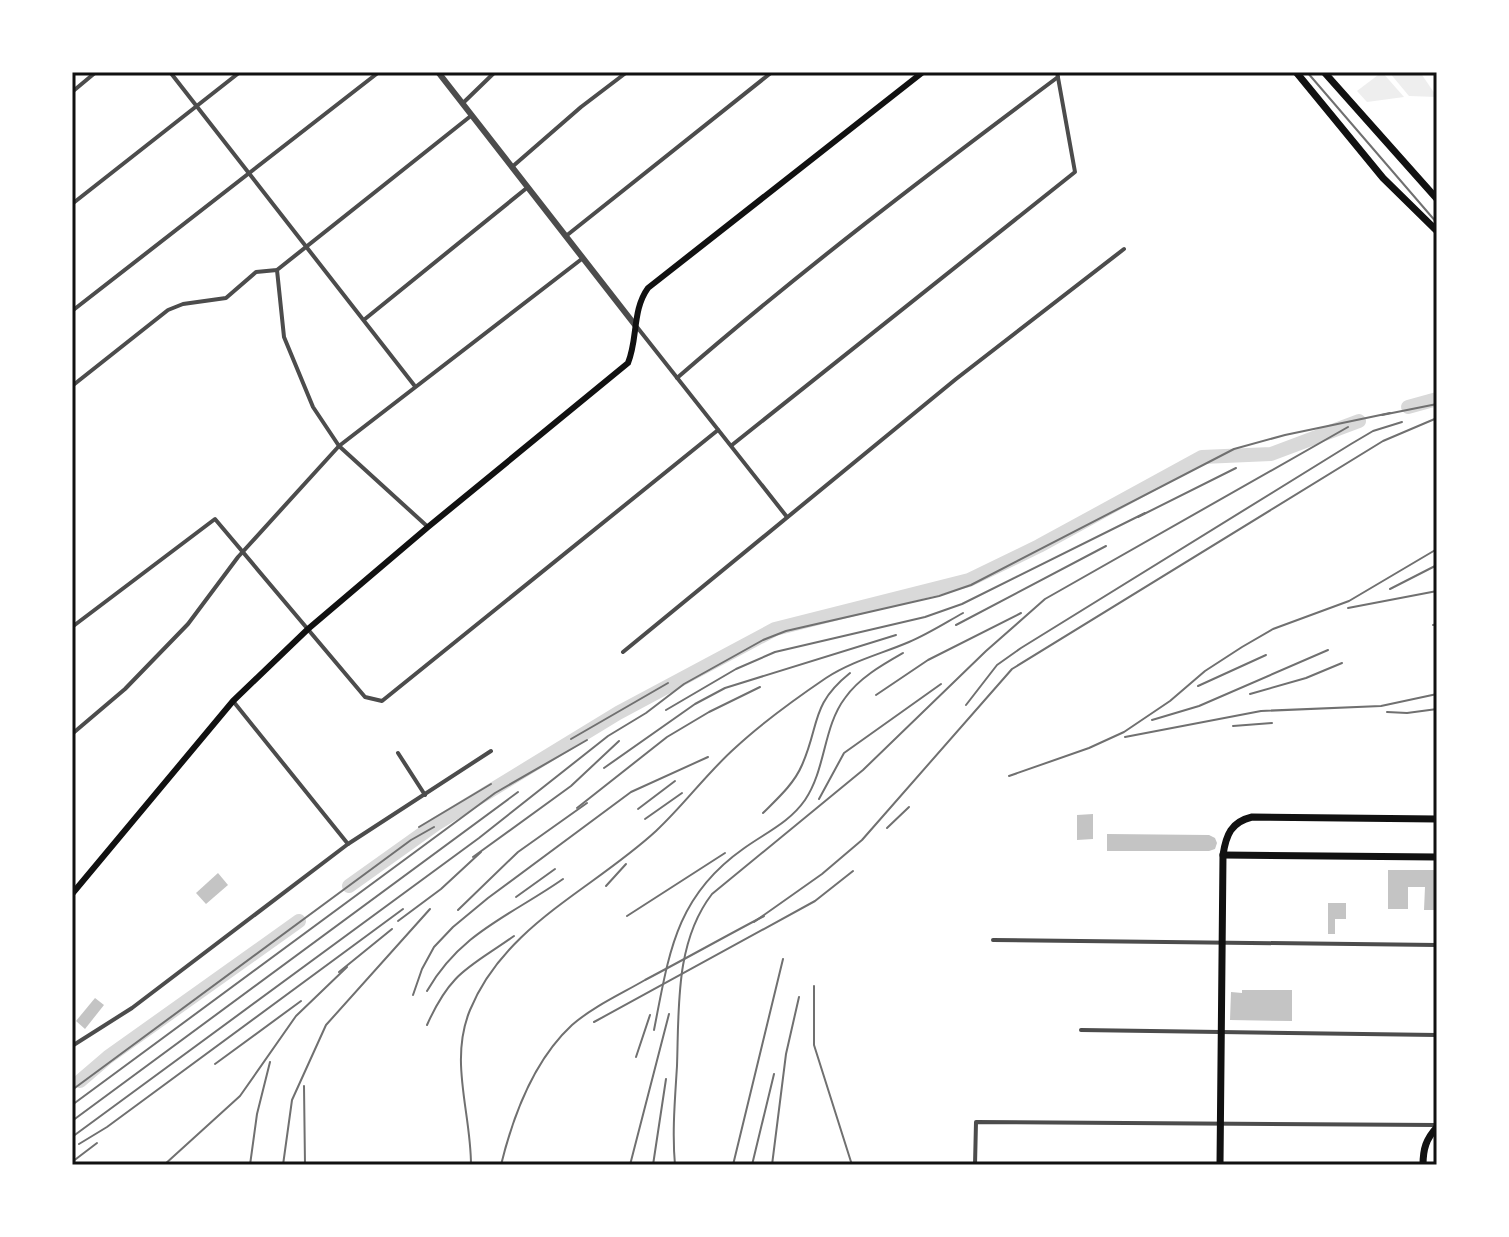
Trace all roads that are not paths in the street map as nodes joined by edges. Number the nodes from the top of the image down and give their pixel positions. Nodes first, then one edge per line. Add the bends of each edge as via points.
1 (96, 72) edge
2 (170, 72) edge
3 (240, 72) edge
4 (379, 72) edge
5 (438, 72) edge
6 (495, 72) edge
7 (627, 72) edge
8 (772, 72) edge
9 (923, 72) edge
10 (1296, 72) edge
11 (1324, 72) edge
12 (1058, 74) edge
13 (72, 92) edge
14 (463, 103) junction
15 (196, 106) junction
16 (472, 115) junction
17 (512, 167) junction
18 (247, 173) junction
19 (528, 187) junction
20 (1437, 199) edge
21 (72, 204) edge
22 (1437, 231) edge
23 (566, 236) junction
24 (306, 249) junction
25 (1124, 249) dead end
26 (583, 258) junction
27 (277, 270) junction
28 (72, 311) edge
29 (364, 319) junction
30 (635, 325) junction
31 (677, 378) junction
32 (415, 385) junction
33 (72, 386) edge
34 (718, 430) junction
35 (732, 445) junction
36 (339, 446) junction
37 (787, 517) junction
38 (428, 527) junction
39 (242, 552) junction
40 (72, 627) edge
41 (308, 629) junction
42 (623, 652) dead end
43 (233, 701) junction
44 (72, 734) edge
45 (491, 751) dead end
46 (398, 753) dead end
47 (425, 795) junction
48 (1437, 819) edge
49 (348, 844) junction
50 (1223, 855) junction
51 (1437, 857) edge
52 (72, 894) edge
53 (993, 940) dead end
54 (1222, 943) junction
55 (1437, 945) edge
56 (1081, 1030) dead end
57 (1220, 1032) junction
58 (1437, 1035) edge
59 (72, 1046) edge
60 (1220, 1125) junction
61 (1437, 1126) edge
62 (975, 1165) edge
63 (1220, 1165) edge
64 (1423, 1165) edge

1 - 13 street
2 - 15 street
3 - 15 street
4 - 18 street
5 - 14 street
6 - 14 street
7 - 17 street
8 - 23 street
9 - 30 main road via 653,284 643,294
10 - 22 main road via 1383,178
11 - 20 main road
12 - 31 street
12 - 35 street via 1075,172
14 - 16 street
15 - 18 street
15 - 21 street
16 - 17 street
16 - 24 street
17 - 19 street
18 - 24 street
18 - 28 street
19 - 23 street
19 - 29 street
23 - 26 street
24 - 27 street
24 - 29 street
25 - 37 street
26 - 30 street
26 - 32 street
27 - 33 street via 256,272 226,298 168,310
27 - 36 street via 284,337 313,407
29 - 32 street
30 - 31 street
30 - 38 main road via 630,357 622,369
31 - 34 street
32 - 36 street
34 - 35 street
34 - 41 street via 382,701 365,697
35 - 37 street
36 - 38 street
36 - 39 street
37 - 42 street
38 - 41 main road
39 - 40 street via 215,519
39 - 41 street
39 - 44 street via 188,624
41 - 43 main road
43 - 49 street
43 - 52 main road
45 - 47 street
46 - 47 street
47 - 49 street
48 - 50 main road via 1252,817 1235,824
49 - 59 street via 132,1008
50 - 51 main road
50 - 54 main road
53 - 54 street
54 - 55 street
54 - 57 main road
56 - 57 street
57 - 58 street
57 - 60 main road
60 - 61 street
60 - 62 street via 976,1122
60 - 63 main road
61 - 64 main road via 1423,1150

